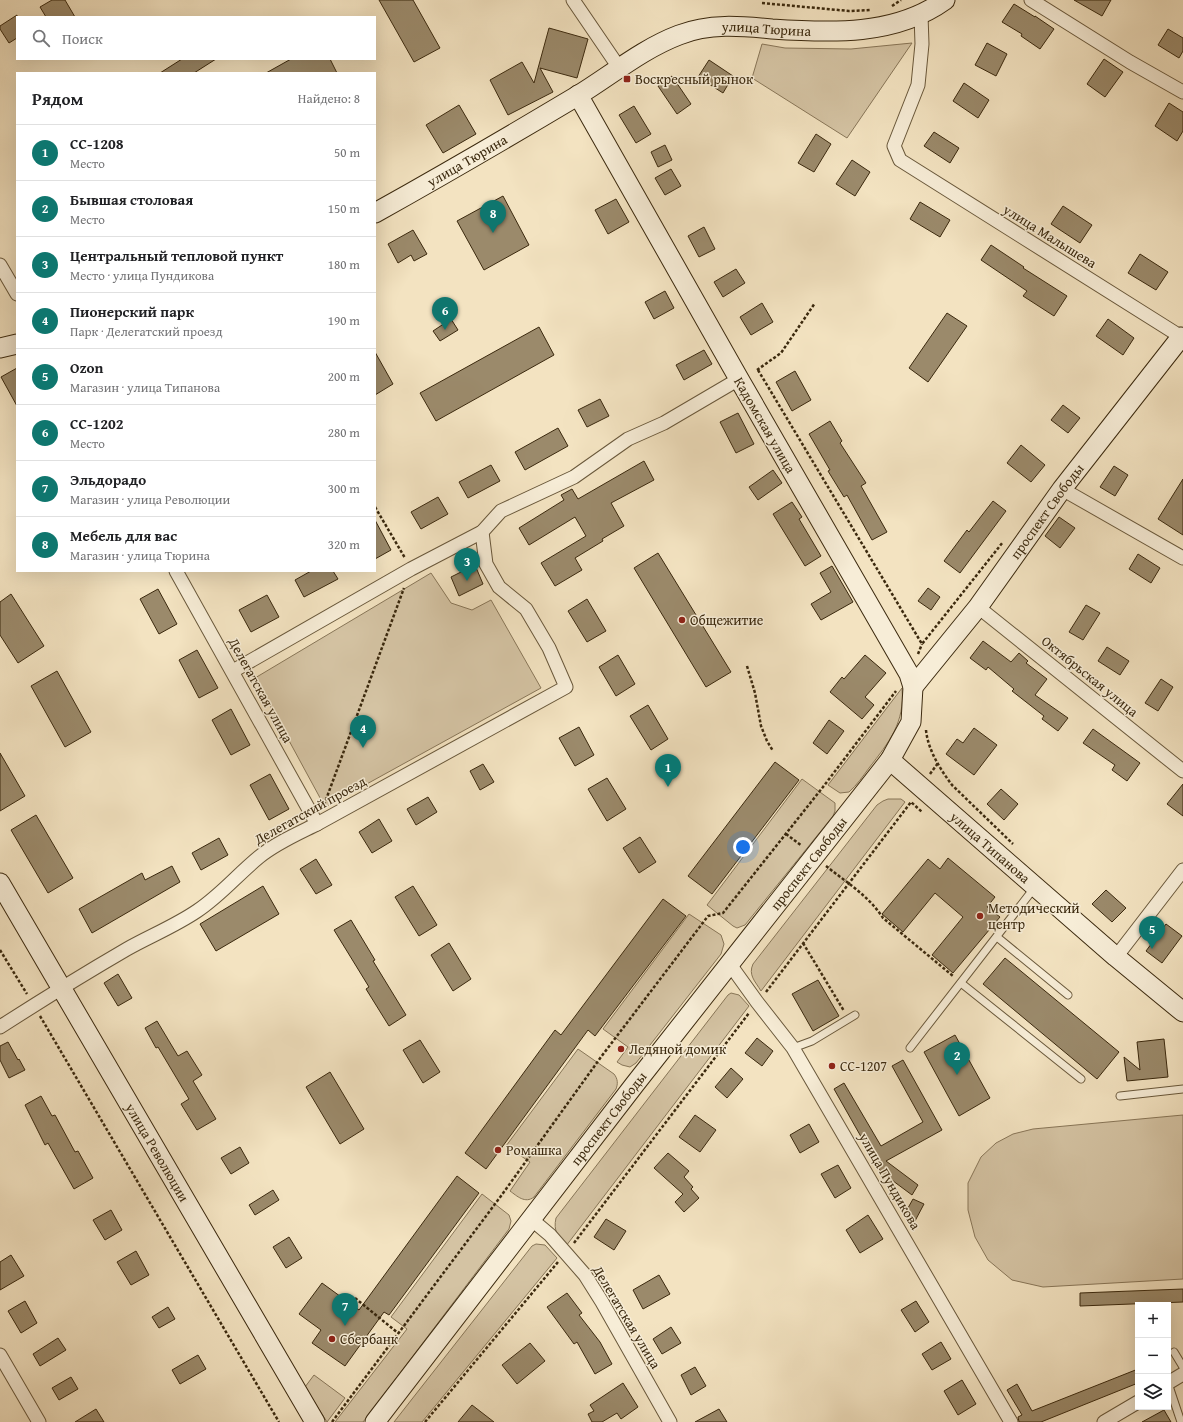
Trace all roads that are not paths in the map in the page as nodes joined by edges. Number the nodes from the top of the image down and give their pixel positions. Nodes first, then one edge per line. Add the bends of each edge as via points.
1 (573, 0) edge
2 (945, 0) edge
3 (1031, 0) edge
4 (921, 15) junction
5 (620, 69) junction
6 (1183, 92) edge
7 (578, 95) junction
8 (376, 212) edge
9 (0, 265) edge
10 (16, 292) edge
11 (1182, 338) edge
12 (16, 344) edge
13 (0, 348) edge
14 (739, 380) junction
15 (1062, 489) junction
16 (482, 532) junction
17 (1183, 558) edge
18 (177, 572) edge
19 (978, 607) junction
20 (233, 671) junction
21 (911, 680) junction
22 (890, 760) junction
23 (1183, 771) edge
24 (317, 824) junction
25 (1183, 870) edge
26 (0, 884) edge
27 (1036, 887) junction
28 (997, 936) junction
29 (1116, 957) junction
30 (729, 963) junction
31 (961, 983) junction
32 (61, 988) junction
33 (1068, 995) dead end
34 (1183, 1012) edge
35 (852, 1017) road end
36 (0, 1027) edge
37 (793, 1048) junction
38 (910, 1048) dead end
39 (1081, 1079) dead end
40 (1183, 1090) edge
41 (1120, 1096) dead end
42 (531, 1219) junction
43 (1174, 1352) dead end
44 (0, 1355) edge
45 (1183, 1367) edge
46 (1183, 1374) edge
47 (1171, 1381) edge
48 (1171, 1392) edge
49 (1135, 1403) edge
50 (39, 1422) edge
51 (314, 1422) edge
52 (375, 1422) edge
53 (670, 1422) edge
54 (1011, 1422) edge
55 (1104, 1422) edge
56 (1181, 1422) edge

1 - 5 street
2 - 4 street, улица Тюрина
3 - 6 street
4 - 5 street, улица Тюрина via 895,24 864,30 722,26 702,28 656,46
4 - 11 street, улица Малышева via 922,44 918,85 894,146 900,160
5 - 7 street, улица Тюрина
7 - 8 street, улица Тюрина
7 - 14 street, Кадомская улица
9 - 10 street
11 - 15 street, проспект Свободы
12 - 13 street
14 - 16 street via 664,423 628,439 574,477 501,511
14 - 21 street, Кадомская улица
15 - 17 street
15 - 19 street, проспект Свободы
16 - 20 street via 411,569
16 - 24 street, Делегатский проезд via 486,564 498,587 526,609 549,648 566,687
18 - 20 street, Делегатская улица
19 - 21 street, проспект Свободы
19 - 23 street, Октябрьская улица
20 - 24 street, Делегатская улица
21 - 22 street via 911,722
22 - 27 street, улица Типанова
22 - 30 street, проспект Свободы
24 - 32 street, Делегатский проезд via 258,857 217,897 179,923 142,941
25 - 29 street
26 - 32 street, улица Революции
27 - 28 lane
27 - 29 street, улица Типанова
28 - 31 lane
28 - 33 lane
29 - 34 street, улица Типанова
30 - 37 street, улица Пундикова
30 - 42 street, проспект Свободы
31 - 38 lane
31 - 39 lane
32 - 36 street, Делегатский проезд
32 - 51 street, улица Революции
35 - 37 lane via 812,1041
37 - 54 street, улица Пундикова
40 - 41 lane
42 - 52 street, проспект Свободы
42 - 53 street, Делегатская улица via 550,1235 585,1275
43 - 45 lane
44 - 50 street
46 - 47 street
48 - 56 lane
49 - 55 street

